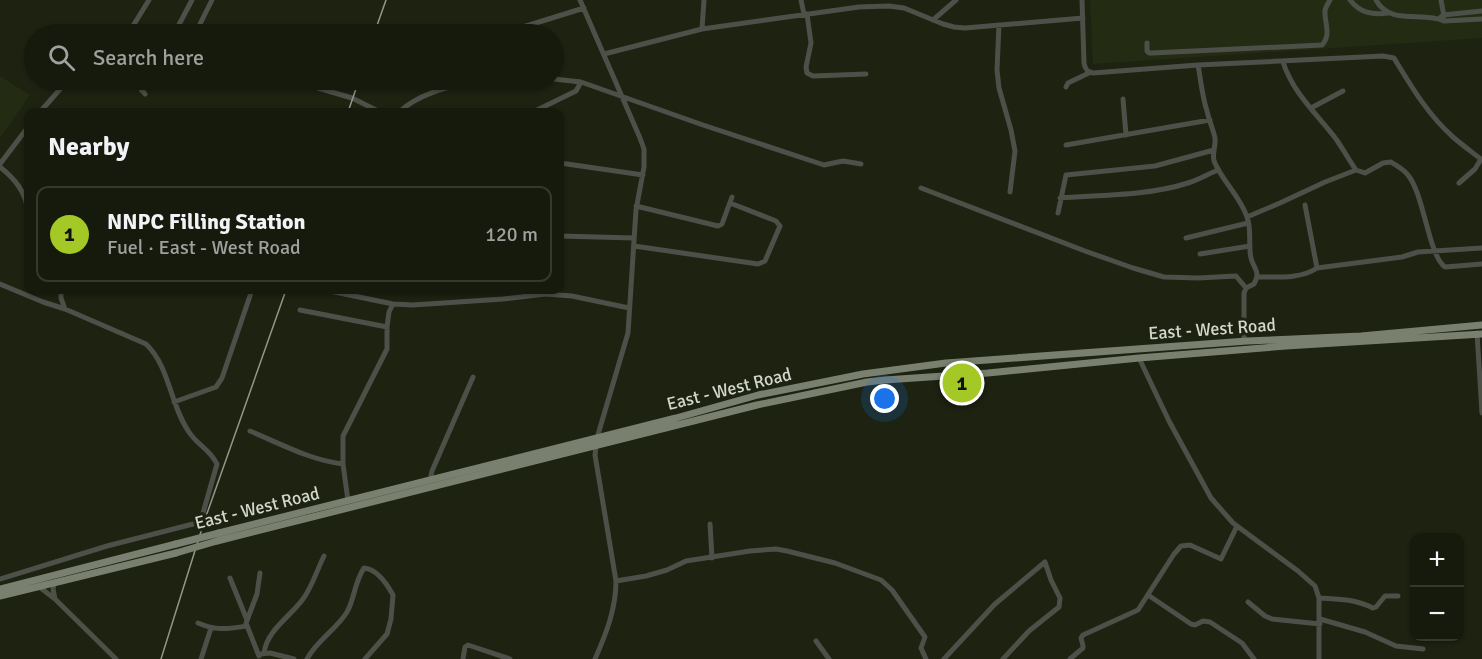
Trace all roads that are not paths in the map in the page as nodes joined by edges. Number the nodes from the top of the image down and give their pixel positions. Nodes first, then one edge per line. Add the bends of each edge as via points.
1 (149, 0) edge
2 (192, 0) edge
3 (212, 0) edge
4 (580, 0) edge
5 (704, 0) edge
6 (801, 0) edge
7 (956, 0) edge
8 (1082, 0) edge
9 (1330, 0) edge
10 (1350, 0) edge
11 (1376, 0) edge
12 (1441, 0) edge
13 (584, 8) junction
14 (1482, 11) edge
15 (1391, 13) junction
16 (806, 14) junction
17 (1083, 18) junction
18 (1442, 18) junction
19 (933, 20) junction
20 (1482, 20) edge
21 (134, 24) edge
22 (179, 24) edge
23 (200, 24) edge
24 (533, 24) edge
25 (999, 25) junction
26 (702, 29) junction
27 (1147, 43) dead end
28 (604, 54) junction
29 (1283, 62) junction
30 (1198, 66) junction
31 (1090, 72) junction
32 (866, 74) dead end
33 (564, 80) edge
34 (581, 82) junction
35 (1066, 87) dead end
36 (59, 90) edge
37 (323, 90) edge
38 (440, 90) edge
39 (1343, 90) dead end
40 (622, 96) junction
41 (1123, 99) dead end
42 (44, 108) edge
43 (371, 108) edge
44 (405, 108) edge
45 (541, 108) edge
46 (1311, 108) junction
47 (1210, 120) junction
48 (24, 132) edge
49 (1126, 135) junction
50 (1066, 145) dead end
51 (1214, 150) junction
52 (1481, 159) edge
53 (564, 164) edge
54 (861, 164) dead end
55 (0, 165) edge
56 (1218, 170) junction
57 (1356, 171) junction
58 (643, 176) junction
59 (1459, 183) dead end
60 (921, 188) dead end
61 (1010, 192) dead end
62 (24, 194) edge
63 (1060, 198) junction
64 (1305, 205) dead end
65 (636, 206) junction
66 (1058, 213) dead end
67 (1248, 220) junction
68 (564, 236) edge
69 (634, 238) junction
70 (1186, 238) dead end
71 (634, 246) junction
72 (1250, 246) junction
73 (1482, 248) edge
74 (1436, 251) junction
75 (1200, 254) dead end
76 (1482, 264) edge
77 (1317, 268) junction
78 (1258, 277) junction
79 (0, 284) edge
80 (1246, 288) junction
81 (24, 294) edge
82 (24, 294) edge
83 (61, 294) edge
84 (251, 294) edge
85 (344, 294) edge
86 (537, 294) edge
87 (561, 294) edge
88 (393, 304) junction
89 (629, 308) junction
90 (65, 309) junction
91 (300, 310) dead end
92 (1479, 325) edge
93 (387, 327) junction
94 (1479, 334) edge
95 (1244, 341) junction
96 (1139, 358) junction
97 (473, 377) dead end
98 (174, 402) junction
99 (1482, 413) edge
100 (250, 431) dead end
101 (596, 442) junction
102 (343, 464) junction
103 (430, 480) junction
104 (348, 501) junction
105 (710, 524) dead end
106 (1237, 526) junction
107 (324, 556) dead end
108 (712, 558) junction
109 (260, 573) dead end
110 (230, 578) dead end
111 (0, 579) edge
112 (616, 581) junction
113 (54, 583) junction
114 (38, 586) junction
115 (0, 589) edge
116 (1148, 595) junction
117 (0, 596) edge
118 (1398, 596) dead end
119 (55, 598) junction
120 (1319, 598) junction
121 (1248, 602) dead end
122 (1320, 622) junction
123 (198, 623) dead end
124 (247, 623) junction
125 (211, 628) junction
126 (816, 641) dead end
127 (1423, 649) dead end
128 (260, 656) edge
129 (116, 659) edge
130 (201, 659) edge
131 (294, 659) edge
132 (307, 659) edge
133 (365, 659) edge
134 (463, 659) edge
135 (510, 659) edge
136 (595, 659) edge
137 (829, 659) edge
138 (926, 659) edge
139 (944, 659) edge
140 (1003, 659) edge
141 (1070, 659) edge
142 (1254, 659) edge
143 (1319, 659) edge

1 - 21 street
2 - 22 street
3 - 23 street
4 - 13 street
5 - 26 street
6 - 16 street
7 - 19 street
8 - 17 street
9 - 27 street via 1325,10 1328,33 1322,45 1149,53
10 - 15 street via 1358,9 1370,13
11 - 15 street
12 - 18 street
13 - 24 street
13 - 28 street
14 - 18 street
15 - 18 street
16 - 19 street via 889,6
16 - 26 street
16 - 32 street via 811,43 807,74
17 - 25 street
17 - 31 street via 1084,63
18 - 20 street
19 - 25 street via 965,28
25 - 61 street via 999,88 1015,151
26 - 28 street
28 - 40 street
29 - 30 street
29 - 46 street via 1298,93
29 - 52 street via 1392,57 1434,118
30 - 31 street
30 - 47 street
31 - 35 street
33 - 34 street
34 - 40 street
34 - 45 street via 576,91
36 - 42 street
37 - 43 street
38 - 44 street
39 - 46 street
40 - 54 street via 824,165 840,161
40 - 58 street via 644,149
41 - 49 street
46 - 57 street
47 - 49 street
47 - 51 street
48 - 55 street
49 - 50 street
51 - 56 street
51 - 63 street via 1155,166 1066,175
52 - 59 street
53 - 58 street
55 - 62 street
56 - 63 street via 1160,189
56 - 67 street
57 - 67 street
57 - 74 street via 1365,173 1391,162 1408,175
58 - 65 street
60 - 80 street via 1133,268 1164,277 1236,276
63 - 66 street
64 - 77 street
65 - 69 street
65 - 71 street via 718,226 731,200 780,226 765,261 758,264
67 - 70 street
67 - 72 street
68 - 69 street
69 - 71 street
71 - 89 street
72 - 75 street
72 - 78 street
73 - 74 street
74 - 76 street via 1446,267
74 - 77 street
77 - 78 street via 1285,277
78 - 80 street
79 - 81 street
80 - 95 street
82 - 90 street
83 - 90 street
84 - 98 street via 216,387
85 - 88 street
86 - 88 street
87 - 89 street
88 - 93 street
89 - 101 street via 628,333
90 - 98 street via 146,344 160,363
91 - 93 street
92 - 94 street
92 - 95 main road, East - West Road
93 - 102 street via 387,349 343,436
94 - 96 main road, East - West Road
94 - 99 street
95 - 101 main road, East - West Road via 946,363 863,374 758,396
96 - 101 main road, East - West Road via 867,382
96 - 106 street via 1204,487
97 - 103 street
98 - 111 street via 189,433 212,454 216,464 201,519
100 - 102 street via 301,454
101 - 103 main road, East - West Road
101 - 112 street via 596,465
101 - 113 main road, East - West Road, bridge
102 - 104 street
103 - 104 main road, East - West Road
104 - 115 main road, East - West Road, bridge
105 - 108 street
106 - 116 street via 1221,559 1190,545 1181,546
106 - 120 street via 1305,576
107 - 128 street via 305,597 272,633
108 - 112 street via 686,561 657,573
108 - 138 street via 776,549 874,576 892,590 925,637 921,648
109 - 124 street
110 - 124 street
112 - 136 street via 613,612
113 - 114 main road, East - West Road
113 - 119 street
114 - 117 main road, East - West Road
114 - 119 street
116 - 141 street via 1135,612 1082,636 1083,648
116 - 142 street via 1191,624 1210,622 1242,644
118 - 120 street via 1385,596 1374,608 1352,600
119 - 129 street
120 - 122 street
121 - 122 street via 1272,619
122 - 127 street via 1365,632 1395,646
122 - 143 street
123 - 125 street
124 - 125 street via 228,629
124 - 128 street
125 - 130 street
126 - 137 street
128 - 131 street via 270,653
132 - 133 street via 345,616 357,579 367,568 379,576 393,597 387,634
134 - 135 street via 468,645
139 - 140 street via 994,604 1046,562 1060,598 1059,608 1029,631

